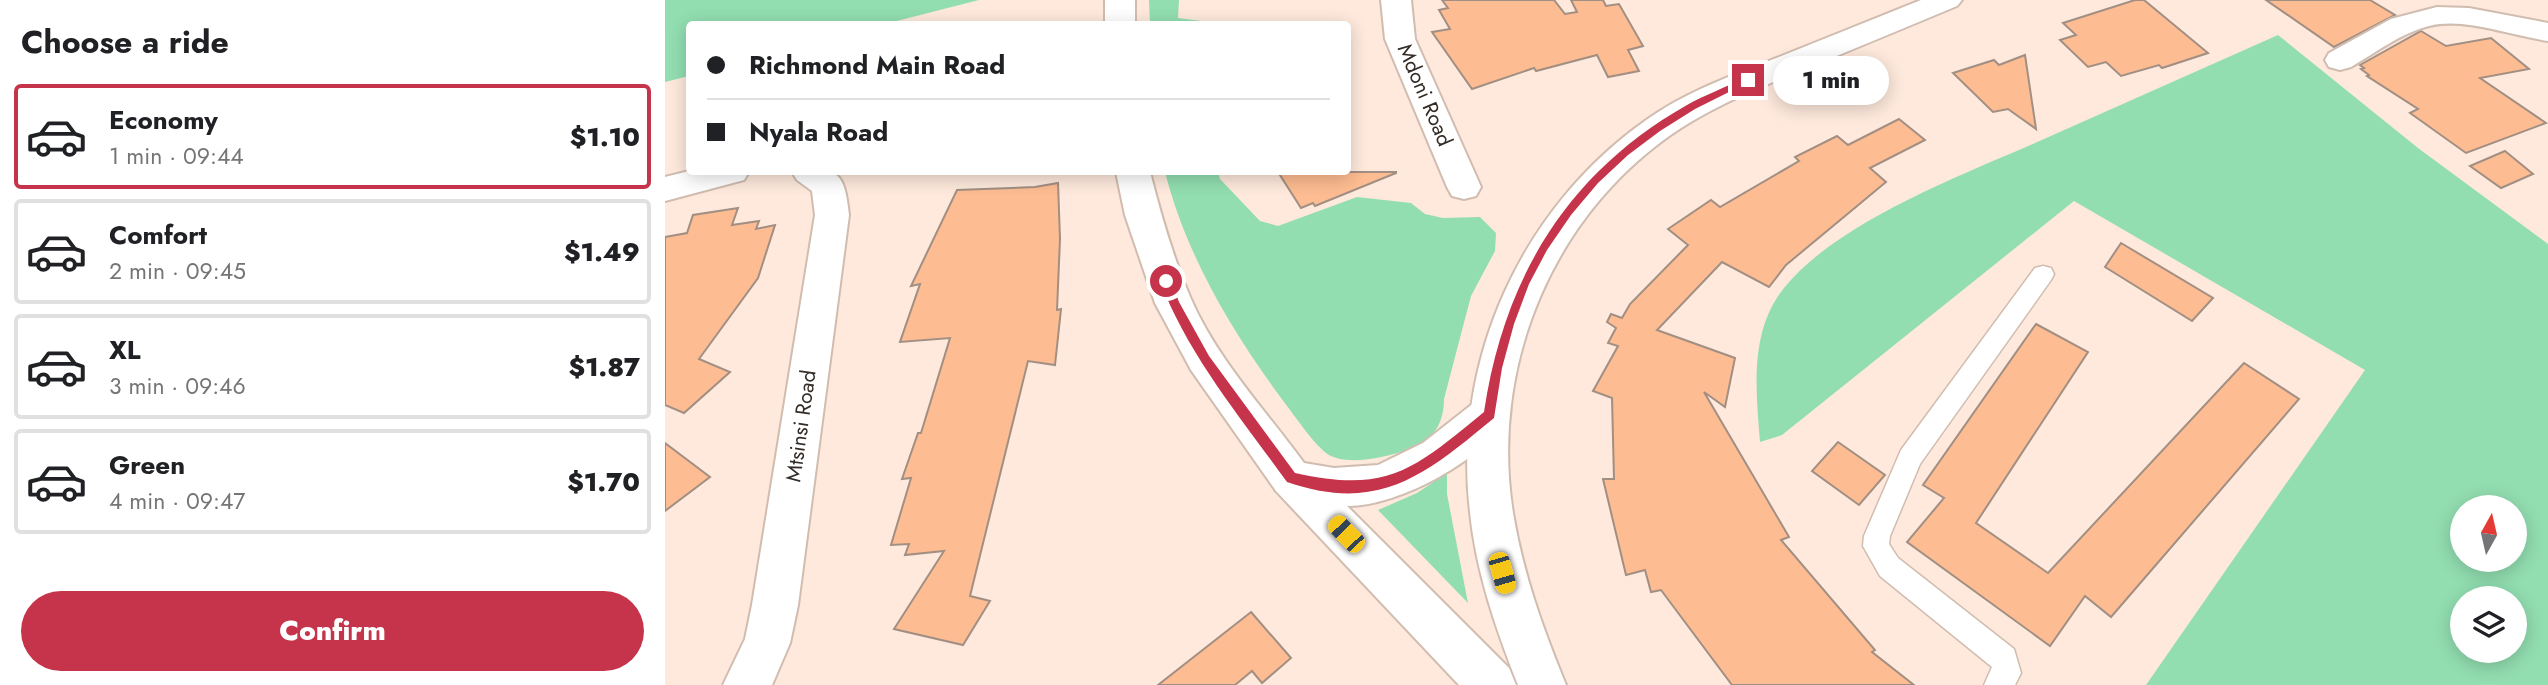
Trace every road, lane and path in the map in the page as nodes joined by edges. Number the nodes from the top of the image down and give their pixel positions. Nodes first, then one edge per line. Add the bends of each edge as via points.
1 (1120, 0) edge
2 (1396, 0) edge
3 (1947, 0) edge
4 (1119, 21) edge
5 (2548, 32) edge
6 (2340, 60) dead end
7 (720, 175) edge
8 (813, 175) edge
9 (1134, 175) edge
10 (1464, 187) dead end
11 (665, 189) edge
12 (2043, 274) dead end
13 (1489, 414) junction
14 (1291, 478) junction
15 (747, 685) edge
16 (1492, 685) edge
17 (1542, 685) edge
18 (1998, 685) edge

1 - 4 street
2 - 10 street, Mdoni Road via 1400,39
3 - 13 street via 1729,88 1669,121 1624,153 1567,212 1524,284 1496,368
5 - 6 street via 2482,20 2425,17
7 - 11 street
8 - 15 street, Mtsinsi Road via 829,186 832,215 775,605 767,643
9 - 14 street via 1142,215 1174,303 1205,359
12 - 18 lane via 1910,458 1877,536 1876,546 1889,567 2004,659 2007,673
13 - 14 street via 1433,460 1370,487 1334,487
13 - 17 street via 1492,517 1502,573
14 - 16 street

